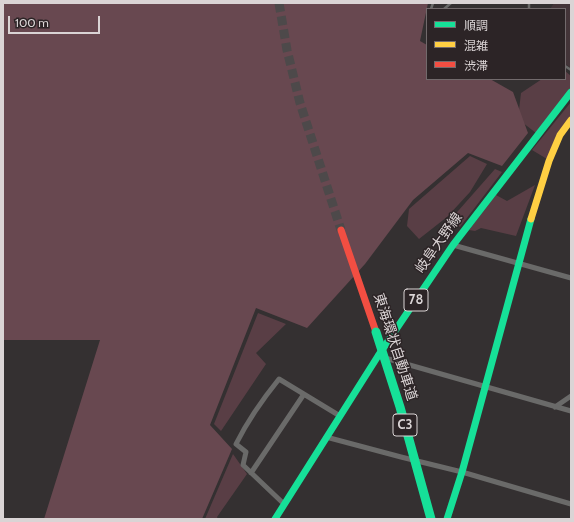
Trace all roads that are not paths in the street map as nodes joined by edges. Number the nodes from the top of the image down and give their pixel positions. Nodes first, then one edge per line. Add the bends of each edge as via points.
1 (571, 92) edge
2 (571, 120) edge
3 (341, 230) tunnel mouth
4 (453, 245) junction
5 (518, 263) junction
6 (571, 278) edge
7 (378, 356) junction
8 (485, 387) junction
9 (304, 394) junction
10 (571, 396) edge
11 (555, 407) junction
12 (571, 411) edge
13 (340, 416) junction
14 (326, 437) junction
15 (462, 472) junction
16 (251, 473) junction
17 (284, 504) junction
18 (571, 504) edge
19 (274, 519) edge
20 (431, 519) edge
21 (447, 519) edge

1 - 4 main road, 岐阜大野線 / 78
2 - 5 main road via 560,135 549,161
3 - 20 main road, 東海環状自動車道 / C3, bridge via 402,415
4 - 5 street
4 - 7 main road, 岐阜大野線 / 78
5 - 6 street
5 - 8 main road
7 - 8 street
7 - 13 main road, 岐阜大野線 / 78
8 - 11 street
8 - 15 main road
9 - 13 street
9 - 16 street
9 - 16 street via 279,379 259,404 236,444 246,452 243,465
10 - 11 street
11 - 12 street
13 - 14 main road, 岐阜大野線 / 78
14 - 15 street
14 - 17 main road, 岐阜大野線 / 78
15 - 18 street
15 - 21 main road
16 - 17 street
17 - 19 main road, 岐阜大野線 / 78

